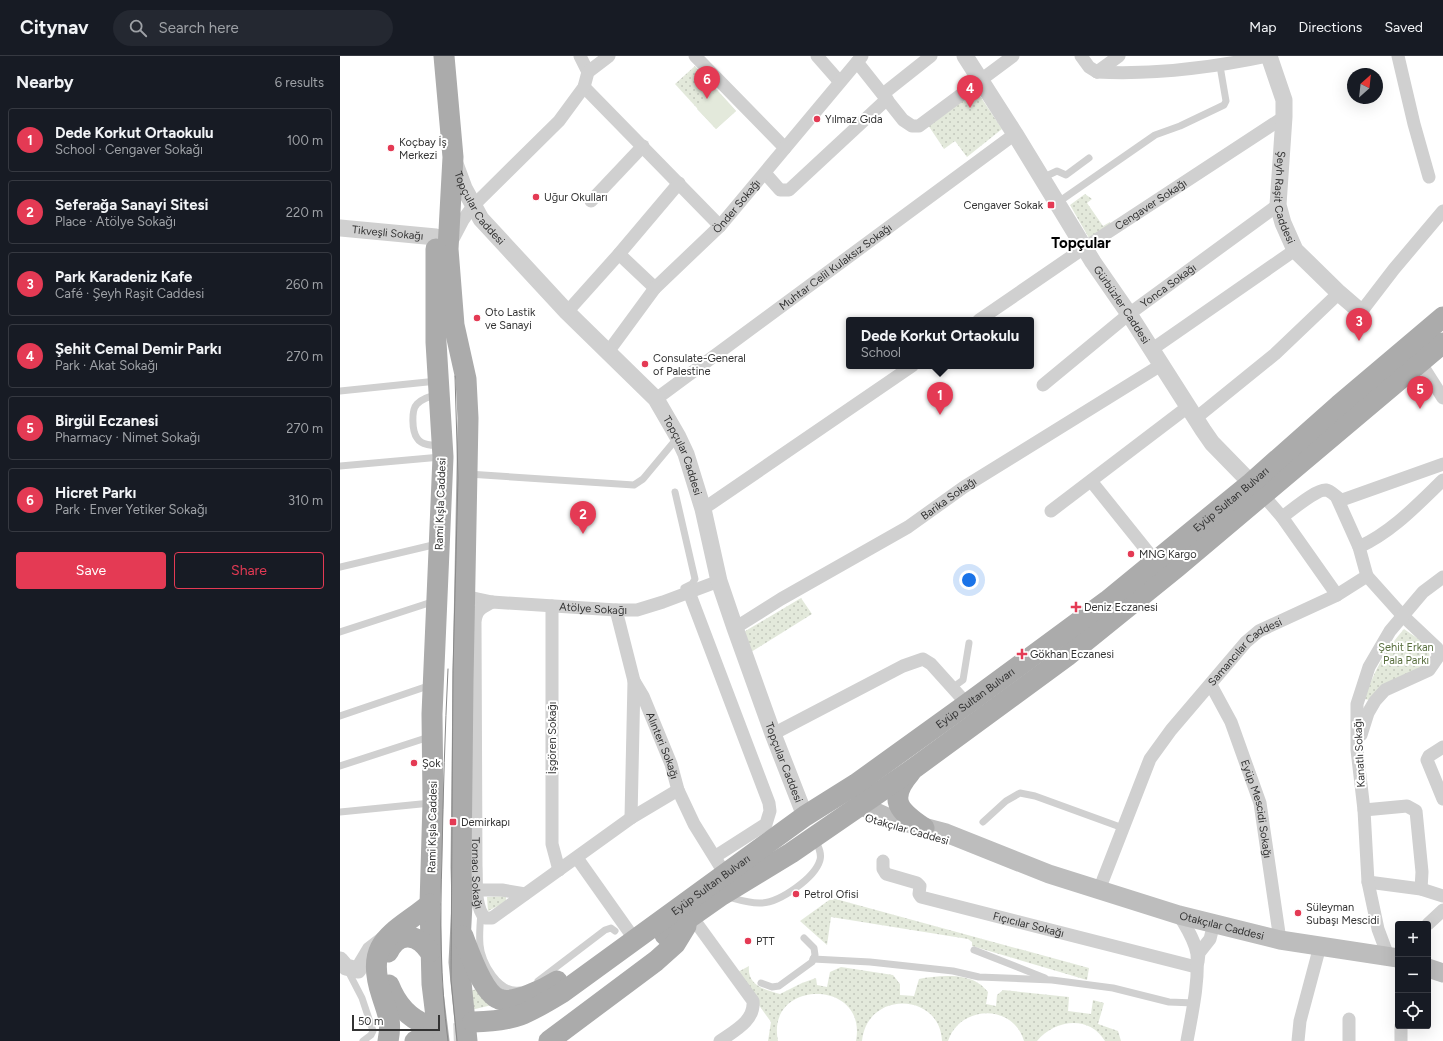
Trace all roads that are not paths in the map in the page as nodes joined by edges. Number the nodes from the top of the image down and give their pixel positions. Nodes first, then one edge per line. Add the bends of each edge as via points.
1 (432, 56) edge
2 (444, 56) edge
3 (580, 56) edge
4 (609, 56) edge
5 (696, 56) edge
6 (817, 56) edge
7 (931, 56) edge
8 (964, 56) edge
9 (1013, 56) edge
10 (1081, 56) edge
11 (1119, 56) edge
12 (1269, 56) edge
13 (1398, 56) edge
14 (859, 59) edge
15 (1220, 66) junction
16 (588, 72) junction
17 (1097, 72) junction
18 (981, 80) junction
19 (839, 81) junction
20 (584, 88) junction
21 (885, 96) junction
22 (1284, 117) junction
23 (1015, 134) junction
24 (643, 146) junction
25 (785, 148) junction
26 (453, 157) junction
27 (1089, 158) dead end
28 (765, 173) junction
29 (1429, 177) dead end
30 (1042, 178) junction
31 (679, 183) junction
32 (591, 202) dead end
33 (1057, 203) junction
34 (1278, 205) junction
35 (473, 206) junction
36 (1443, 211) edge
37 (720, 226) junction
38 (340, 228) edge
39 (442, 243) junction
40 (1084, 248) junction
41 (1295, 250) junction
42 (619, 254) junction
43 (655, 288) junction
44 (1339, 293) junction
45 (567, 312) junction
46 (1361, 312) joint
47 (1129, 314) junction
48 (983, 317) edge
49 (1443, 317) edge
50 (1443, 343) edge
51 (1151, 350) junction
52 (608, 352) junction
53 (1420, 362) junction
54 (1162, 364) junction
55 (908, 369) edge
56 (1043, 385) dead end
57 (439, 388) junction
58 (340, 391) edge
59 (1443, 398) edge
60 (656, 399) junction
61 (1192, 412) junction
62 (678, 437) junction
63 (442, 450) junction
64 (1443, 464) edge
65 (340, 466) edge
66 (468, 474) junction
67 (1443, 480) edge
68 (1091, 481) junction
69 (1257, 489) junction
70 (675, 492) dead end
71 (1337, 498) junction
72 (703, 509) junction
73 (1051, 512) dead end
74 (1282, 517) junction
75 (438, 544) junction
76 (1359, 547) junction
77 (1156, 562) junction
78 (340, 567) edge
79 (1367, 576) junction
80 (1443, 577) edge
81 (719, 581) junction
82 (689, 592) junction
83 (1338, 595) junction
84 (464, 596) junction
85 (437, 601) junction
86 (492, 602) junction
87 (663, 602) junction
88 (552, 606) junction
89 (616, 610) junction
90 (1402, 615) junction
91 (735, 628) junction
92 (340, 632) edge
93 (969, 643) dead end
94 (634, 681) junction
95 (435, 684) junction
96 (1210, 685) junction
97 (952, 688) junction
98 (967, 704) junction
99 (340, 716) edge
100 (773, 734) junction
101 (432, 736) junction
102 (1443, 747) edge
103 (1357, 750) junction
104 (340, 766) edge
105 (913, 769) junction
106 (678, 790) junction
107 (1443, 799) edge
108 (433, 802) junction
109 (852, 806) junction
110 (1364, 810) junction
111 (340, 812) edge
112 (805, 816) junction
113 (631, 818) junction
114 (983, 822) dead end
115 (924, 828) junction
116 (1123, 828) junction
117 (814, 836) junction
118 (791, 853) junction
119 (576, 858) junction
120 (883, 861) dead end
121 (720, 865) junction
122 (559, 870) junction
123 (1049, 874) junction
124 (1368, 882) junction
125 (1421, 889) junction
126 (477, 890) junction
127 (1099, 890) junction
128 (525, 894) junction
129 (722, 895) junction
130 (1443, 896) edge
131 (430, 904) junction
132 (1443, 910) edge
133 (481, 913) junction
134 (1179, 915) junction
135 (692, 917) junction
136 (1431, 921) edge
137 (1214, 923) junction
138 (461, 929) junction
139 (615, 931) dead end
140 (804, 938) dead end
141 (384, 939) junction
142 (635, 940) junction
143 (1280, 940) junction
144 (1320, 946) junction
145 (974, 950) dead end
146 (430, 952) junction
147 (1394, 956) edge
148 (813, 959) junction
149 (342, 966) edge
150 (1196, 967) junction
151 (1431, 969) edge
152 (1443, 973) edge
153 (1050, 980) junction
154 (762, 984) dead end
155 (1194, 1003) junction
156 (1349, 1019) dead end
157 (1401, 1029) edge
158 (472, 1032) edge
159 (426, 1036) edge
160 (364, 1041) edge
161 (389, 1041) edge
162 (549, 1041) edge
163 (720, 1041) edge
164 (1187, 1041) edge
165 (1298, 1041) edge
166 (1349, 1041) edge
167 (1401, 1041) edge

1 - 39 main road, Rami Kışla Caddesi via 440,152
2 - 26 main road, Rami Kışla Caddesi
3 - 16 street
4 - 16 street
5 - 25 street
6 - 19 street
7 - 21 street
8 - 18 street, Gürbüzler Caddesi
9 - 18 street
10 - 17 street via 1089,67
11 - 17 street
12 - 15 street
12 - 22 street, Şeyh Raşit Caddesi via 1284,100
13 - 29 street
14 - 19 street, Önder Sokağı
14 - 21 street
15 - 17 street via 1177,71
15 - 33 lane via 1226,101 1224,105 1155,135
16 - 20 street
18 - 21 street via 918,126 909,125
18 - 23 street, Gürbüzler Caddesi
19 - 25 street, Önder Sokağı
20 - 24 street
20 - 35 street via 559,121
21 - 28 street via 789,190 780,190
22 - 34 street, Şeyh Raşit Caddesi
22 - 40 street, Cengaver Sokağı
23 - 30 street, Gürbüzler Caddesi
23 - 60 street, Muhtar Celil Kulaksız Sokağı
24 - 31 street
24 - 32 street
25 - 28 street, Önder Sokağı
26 - 35 street, Topçular Caddesi
26 - 39 main road, Rami Kışla Caddesi
27 - 30 lane via 1066,175 1055,171
28 - 37 street, Önder Sokağı
30 - 33 street, Gürbüzler Caddesi
31 - 37 street
31 - 42 street
33 - 40 street, Gürbüzler Caddesi
34 - 41 street, Şeyh Raşit Caddesi
34 - 47 street, Yonca Sokağı
35 - 39 street
35 - 45 street, Topçular Caddesi
36 - 46 street
37 - 43 street, Önder Sokağı
38 - 39 street, Tikveşli Sokağı
39 - 57 main road, Rami Kışla Caddesi via 436,342
39 - 66 main road, Rami Kışla Caddesi via 454,325 466,379
40 - 47 street, Gürbüzler Caddesi
40 - 48 street, Cengaver Sokağı
41 - 44 street, Şeyh Raşit Caddesi
41 - 51 street
42 - 43 street
42 - 45 street
43 - 52 street, Önder Sokağı
44 - 46 street, Şeyh Raşit Caddesi
44 - 61 street via 1275,354
45 - 52 street, Topçular Caddesi
47 - 51 street, Gürbüzler Caddesi
47 - 56 street, Yonca Sokağı
49 - 69 main road, Eyüp Sultan Bulvarı via 1333,410
50 - 53 main road, Eyüp Sultan Bulvarı
51 - 54 street, Gürbüzler Caddesi
52 - 60 street, Topçular Caddesi
53 - 59 street
53 - 69 main road, Eyüp Sultan Bulvarı
54 - 61 street, Gürbüzler Caddesi
54 - 91 street, Barika Sokağı via 964,487 908,527
55 - 72 street
57 - 58 lane
57 - 63 main road, Rami Kışla Caddesi
60 - 62 street, Topçular Caddesi
61 - 68 street
61 - 69 street, Gürbüzler Caddesi via 1212,443
62 - 66 lane via 643,479 634,485
62 - 72 street, Topçular Caddesi
63 - 65 lane
63 - 75 main road, Rami Kışla Caddesi
64 - 71 street via 1342,500
66 - 84 main road, Rami Kışla Caddesi
67 - 76 street via 1394,526
68 - 73 street
68 - 77 street
69 - 74 street
69 - 77 main road, Eyüp Sultan Bulvarı
69 - 105 main road, Eyüp Sultan Bulvarı via 1177,567 1067,656
70 - 87 lane via 695,579 692,584 672,592
71 - 74 street via 1328,490 1323,490
71 - 76 street
72 - 81 street, Topçular Caddesi
74 - 83 street
75 - 78 lane
75 - 85 main road, Rami Kışla Caddesi
76 - 79 street
77 - 98 main road, Eyüp Sultan Bulvarı
79 - 83 street, Samancılar Caddesi
79 - 90 street
80 - 90 street, Kanatlı Sokağı via 1423,592
81 - 82 street, Atölye Sokağı
81 - 91 street, Topçular Caddesi
82 - 87 street, Atölye Sokağı
82 - 121 street via 770,811 766,824
83 - 96 street, Samancılar Caddesi via 1259,631 1246,642
84 - 86 street, Atölye Sokağı
84 - 138 main road, Rami Kışla Caddesi
85 - 92 lane
85 - 95 main road, Rami Kışla Caddesi
86 - 88 street, Atölye Sokağı
86 - 126 street, Tornacı Sokağı via 476,613 475,622
87 - 89 street, Atölye Sokağı via 636,610
88 - 89 street, Atölye Sokağı
88 - 122 street, İşgören Sokağı via 552,844
89 - 94 street, Alınteri Sokağı
90 - 103 street, Kanatlı Sokağı via 1368,667 1357,704
90 - 103 street via 1437,648 1438,657 1429,670 1385,690 1375,701 1368,713
91 - 100 street, Topçular Caddesi
93 - 97 lane via 963,680
94 - 106 street, Alınteri Sokağı via 643,696 671,764
94 - 113 street
95 - 99 lane
95 - 101 main road, Rami Kışla Caddesi
96 - 116 street, Samancılar Caddesi via 1150,759
96 - 143 street, Eyüp Mescidi Sokağı via 1231,722 1260,803
97 - 98 street
97 - 100 street via 931,664 922,659
98 - 109 main road, Eyüp Sultan Bulvarı
100 - 112 street, Topçular Caddesi
101 - 104 lane
101 - 108 main road, Rami Kışla Caddesi
102 - 107 street via 1427,760
103 - 110 street, Kanatlı Sokağı
105 - 109 main road, Eyüp Sultan Bulvarı
105 - 115 main road via 897,794 897,803 903,813
106 - 113 street, Tornacı Sokağı
106 - 121 street, Alınteri Sokağı via 694,824
108 - 111 lane
108 - 131 main road, Rami Kışla Caddesi
109 - 112 main road, Eyüp Sultan Bulvarı
109 - 115 main road, Otakçılar Caddesi
109 - 117 main road, Eyüp Sultan Bulvarı
109 - 123 main road, Otakçılar Caddesi via 1012,865
110 - 124 street, Kanatlı Sokağı
110 - 125 street via 1407,806 1416,811 1422,872
112 - 118 main road via 806,827 803,835
112 - 121 main road, Eyüp Sultan Bulvarı
113 - 119 street, Tornacı Sokağı
114 - 116 lane via 1006,801 1020,793
115 - 123 main road, Otakçılar Caddesi via 946,833
116 - 127 street, Samancılar Caddesi
117 - 118 main road, Eyüp Sultan Bulvarı
117 - 129 lane via 820,850 816,869 799,885 776,900 760,904
118 - 129 main road, Eyüp Sultan Bulvarı
119 - 122 street, Tornacı Sokağı
119 - 142 street
120 - 150 street, Fıçıcılar Sokağı via 886,874 917,883 920,886 921,897
121 - 142 main road, Eyüp Sultan Bulvarı
122 - 128 street, Tornacı Sokağı
123 - 127 main road, Otakçılar Caddesi
124 - 125 street
124 - 147 street, Kanatlı Sokağı via 1378,929
125 - 130 street
126 - 128 street via 502,890
126 - 133 street, Tornacı Sokağı
127 - 134 main road, Otakçılar Caddesi
128 - 133 street, Tornacı Sokağı via 492,918 485,918
129 - 135 main road, Eyüp Sultan Bulvarı
131 - 141 main road
131 - 146 main road, Rami Kışla Caddesi
132 - 136 street
133 - 139 lane via 480,946 489,969 499,982 518,991 531,986 605,930 611,928
134 - 137 main road, Otakçılar Caddesi
134 - 150 street via 1190,934 1197,954
135 - 158 main road, Eyüp Sultan Bulvarı via 538,1024 501,1034
135 - 162 main road via 675,944 656,961
135 - 163 street via 753,1001 754,1008 750,1017 742,1026
137 - 143 main road, Otakçılar Caddesi
137 - 150 street via 1210,939 1199,953
138 - 142 main road via 470,956 482,978 495,997 507,1001 543,989 616,940
138 - 158 main road, Rami Kışla Caddesi via 460,974
140 - 148 lane via 814,948
141 - 149 street via 370,950 358,970
141 - 161 main road via 376,960 376,968 378,984 389,1012
142 - 158 main road, Eyüp Sultan Bulvarı via 528,1013 495,1022
143 - 144 main road, Otakçılar Caddesi
144 - 147 main road, Otakçılar Caddesi
144 - 165 street via 1300,1021
145 - 153 lane
146 - 159 main road, Rami Kışla Caddesi via 432,984
146 - 159 main road via 426,944 415,937 401,938 389,950 386,967 396,1000
148 - 153 lane via 870,962 953,971 979,977
148 - 154 lane via 779,986
149 - 160 lane via 362,998 373,1031
150 - 155 street
151 - 152 main road
153 - 155 lane via 1113,988 1169,1002
155 - 164 street
156 - 166 street
157 - 167 street
159 - 161 main road

